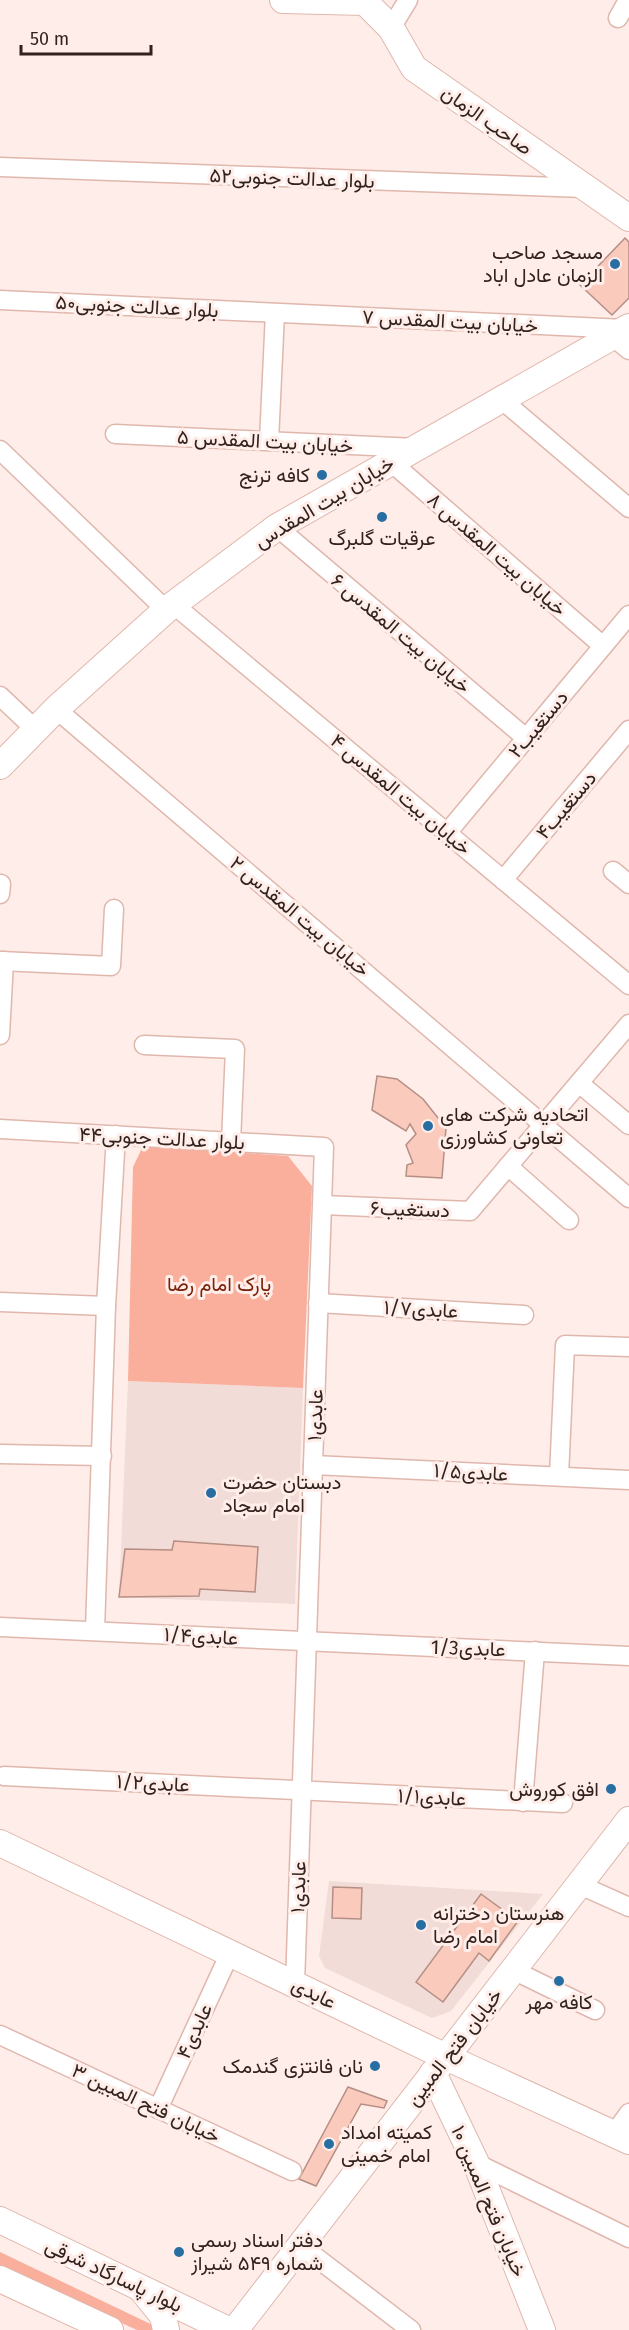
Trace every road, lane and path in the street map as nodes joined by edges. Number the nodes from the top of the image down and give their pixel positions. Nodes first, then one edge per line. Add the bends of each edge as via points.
1 (283, 0) edge
2 (408, 0) edge
3 (628, 0) edge
4 (618, 18) dead end
5 (391, 28) junction
6 (0, 167) edge
7 (585, 189) junction
8 (629, 218) edge
9 (0, 300) edge
10 (275, 313) junction
11 (625, 334) edge
12 (501, 399) junction
13 (115, 434) dead end
14 (269, 441) junction
15 (416, 448) junction
16 (0, 450) edge
17 (391, 462) junction
18 (629, 508) edge
19 (277, 526) junction
20 (169, 607) junction
21 (629, 615) edge
22 (603, 646) junction
23 (0, 696) edge
24 (56, 709) junction
25 (36, 730) junction
26 (629, 730) edge
27 (526, 738) junction
28 (0, 766) edge
29 (447, 832) junction
30 (614, 871) dead end
31 (503, 880) junction
32 (629, 884) edge
33 (114, 909) dead end
34 (2, 961) edge
35 (629, 985) edge
36 (629, 1024) edge
37 (0, 1035) edge
38 (144, 1045) dead end
39 (579, 1083) junction
40 (544, 1124) junction
41 (629, 1125) edge
42 (0, 1129) edge
43 (116, 1135) junction
44 (231, 1142) junction
45 (324, 1148) joint
46 (508, 1166) junction
47 (629, 1197) edge
48 (322, 1206) junction
49 (570, 1220) dead end
50 (0, 1302) edge
51 (318, 1303) junction
52 (106, 1306) junction
53 (524, 1315) dead end
54 (629, 1347) edge
55 (0, 1454) edge
56 (102, 1456) junction
57 (313, 1465) junction
58 (559, 1476) junction
59 (629, 1480) edge
60 (0, 1627) edge
61 (95, 1630) junction
62 (307, 1641) junction
63 (535, 1651) junction
64 (629, 1656) edge
65 (4, 1776) dead end
66 (302, 1791) junction
67 (524, 1802) junction
68 (563, 1803) dead end
69 (629, 1820) edge
70 (0, 1843) edge
71 (580, 1885) junction
72 (629, 1907) edge
73 (230, 1953) junction
74 (513, 1970) junction
75 (295, 1984) junction
76 (595, 2010) dead end
77 (0, 2035) edge
78 (440, 2065) junction
79 (158, 2109) junction
80 (629, 2113) edge
81 (622, 2138) edge
82 (476, 2163) junction
83 (292, 2172) dead end
84 (0, 2220) edge
85 (629, 2238) edge
86 (300, 2246) junction
87 (0, 2279) edge
88 (141, 2288) junction
89 (110, 2330) edge
90 (166, 2330) edge
91 (228, 2330) edge
92 (235, 2330) edge
93 (411, 2330) edge
94 (542, 2330) edge

1 - 5 street, صاحب الزمان via 364,2
2 - 5 street
3 - 4 street
5 - 7 street, صاحب الزمان via 414,68
6 - 7 street, بلوار عدالت جنوبی۵۲
7 - 8 street, صاحب الزمان
9 - 10 street, بلوار عدالت جنوبی۵۰
10 - 11 street, خیابان بیت المقدس ۷
10 - 14 street
11 - 12 street, خیابان بیت المقدس
12 - 15 street, خیابان بیت المقدس
12 - 18 street
13 - 14 street, خیابان بیت المقدس ۵
14 - 15 street, خیابان بیت المقدس ۵
15 - 17 street, خیابان بیت المقدس
16 - 20 street, خیابان بیت المقدس ۴
17 - 19 street, خیابان بیت المقدس
17 - 22 street, خیابان بیت المقدس ۸
19 - 20 street, خیابان بیت المقدس
19 - 27 street, خیابان بیت المقدس ۶
20 - 24 street, خیابان بیت المقدس
20 - 29 street, خیابان بیت المقدس ۴
21 - 22 street, ۲دستغیب
22 - 27 street, ۲دستغیب
23 - 25 street
24 - 25 street, خیابان بیت المقدس
24 - 40 street, خیابان بیت المقدس ۲
25 - 28 street, خیابان بیت المقدس
26 - 31 street, دستغیب۴
27 - 29 street, ۲دستغیب
29 - 31 street, خیابان بیت المقدس ۴
30 - 32 street
31 - 35 street, خیابان بیت المقدس ۴
33 - 34 street via 111,966
34 - 37 street
36 - 39 street, دستغیب۶
38 - 44 street via 236,1049
39 - 40 street, دستغیب۶
39 - 41 street
40 - 46 street, دستغیب۶
40 - 47 street, خیابان بیت المقدس ۲
42 - 43 street, بلوار عدالت جنوبی۴۴
43 - 44 street, بلوار عدالت جنوبی۴۴
43 - 52 street
44 - 45 street, بلوار عدالت جنوبی۴۴
45 - 48 street, ۱عابدی
46 - 48 street, دستغیب۶ via 470,1211
46 - 49 street
48 - 51 street, ۱عابدی
50 - 52 street
51 - 53 street, عابدی۱/۷
51 - 57 street, ۱عابدی
52 - 56 street
54 - 58 street via 565,1345
55 - 56 street
56 - 61 street
57 - 58 street, عابدی۱/۵
57 - 62 street, ۱عابدی
58 - 59 street, عابدی۱/۵
60 - 61 street, عابدی۱/۴
61 - 62 street, عابدی۱/۴
62 - 63 street, عابدی1/3
62 - 66 street, ۱عابدی
63 - 64 street, عابدی1/3
63 - 67 street
65 - 66 street, عابدی۱/۲
66 - 67 street, عابدی۱/۱
66 - 75 street, عابدی۱
67 - 68 street, عابدی۱/۱
69 - 71 street, خیابان فتح المبین
70 - 73 street, عابدی
71 - 72 street
71 - 74 street, خیابان فتح المبین
73 - 75 street, عابدی
73 - 79 street, عابدی۴
74 - 76 street
74 - 78 street, خیابان فتح المبین
75 - 78 street, عابدی
77 - 79 street, خیابان فتح المبین ۳
78 - 81 street, عابدی
78 - 82 street, خیابان فتح المبین ۱۰
78 - 86 street, خیابان فتح المبین
79 - 83 street, خیابان فتح المبین ۳
80 - 81 street
82 - 85 street
82 - 94 street, خیابان فتح المبین ۱۰
84 - 88 street, بلوار پاسارگاد شرقی
86 - 92 street, خیابان فتح المبین
86 - 93 street
87 - 89 street
88 - 90 street via 163,2316
88 - 91 street, بلوار پاسارگاد شرقی

